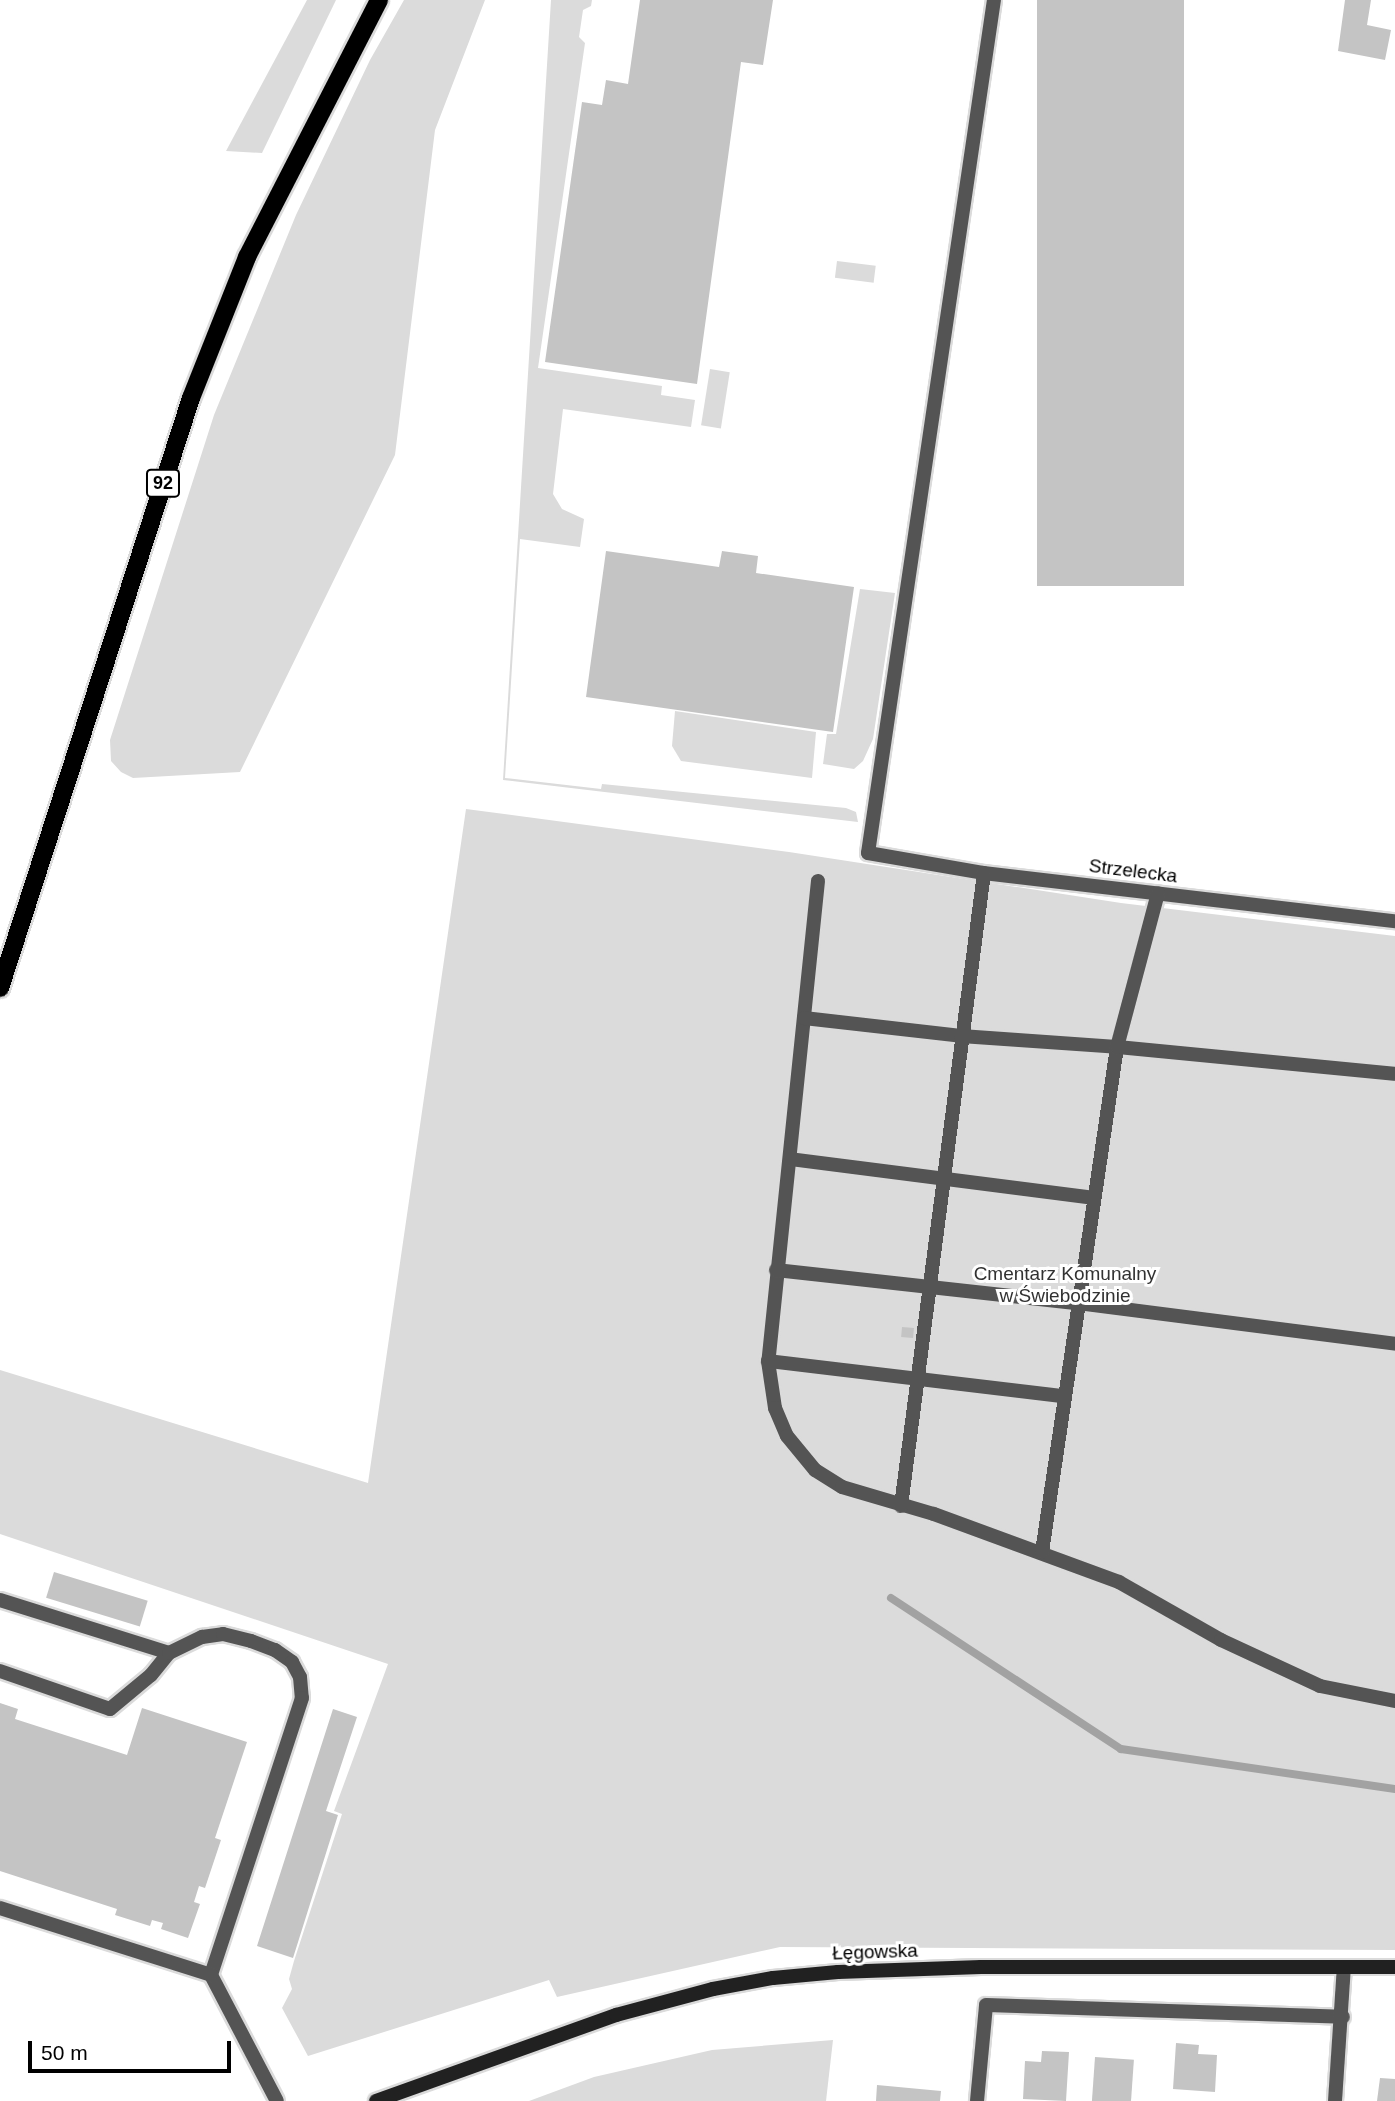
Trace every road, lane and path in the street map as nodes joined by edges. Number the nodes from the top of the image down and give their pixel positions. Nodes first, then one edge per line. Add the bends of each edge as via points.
1 (379, 0) edge
2 (994, 0) edge
3 (984, 873) junction
4 (818, 881) dead end
5 (1158, 893) junction
6 (1395, 921) edge
7 (0, 988) edge
8 (804, 1018) junction
9 (961, 1036) junction
10 (1117, 1046) junction
11 (1395, 1074) edge
12 (790, 1159) junction
13 (944, 1178) junction
14 (1094, 1198) junction
15 (776, 1270) junction
16 (930, 1287) junction
17 (1077, 1303) junction
18 (1395, 1344) edge
19 (768, 1360) junction
20 (920, 1379) junction
21 (1063, 1396) junction
22 (901, 1506) junction
23 (1042, 1552) junction
24 (0, 1600) edge
25 (169, 1653) junction
26 (0, 1671) edge
27 (1395, 1701) edge
28 (0, 1908) edge
29 (1344, 1967) junction
30 (1395, 1967) edge
31 (211, 1975) junction
32 (1343, 2017) junction
33 (277, 2101) edge
34 (376, 2101) edge
35 (977, 2101) edge
36 (1335, 2101) edge

1 - 7 main road, 92 via 247,257 191,398
2 - 3 street, Strzelecka via 868,853
3 - 5 street, Strzelecka
3 - 9 street
4 - 8 street
5 - 6 street, Strzelecka
5 - 10 street
8 - 9 street
8 - 12 street
9 - 10 street
9 - 13 street
10 - 11 street
10 - 14 street
12 - 13 street
12 - 15 street
13 - 14 street
13 - 16 street
14 - 17 street
15 - 16 street
15 - 19 street
16 - 17 street
16 - 20 street
17 - 18 street
17 - 21 street
19 - 20 street
19 - 22 street via 780,1422 810,1464 842,1487
20 - 21 street
20 - 22 street
21 - 23 street
22 - 23 street
23 - 27 street via 1119,1582 1277,1668 1320,1686
24 - 25 street
25 - 26 street via 110,1709
25 - 31 street via 202,1637 223,1634 275,1650 292,1662 300,1677 302,1698
28 - 31 street
29 - 30 street, Łęgowska
29 - 32 street
29 - 34 street, Łęgowska via 981,1967 773,1978 616,2015
31 - 33 street
32 - 35 street via 986,2005
32 - 36 street

